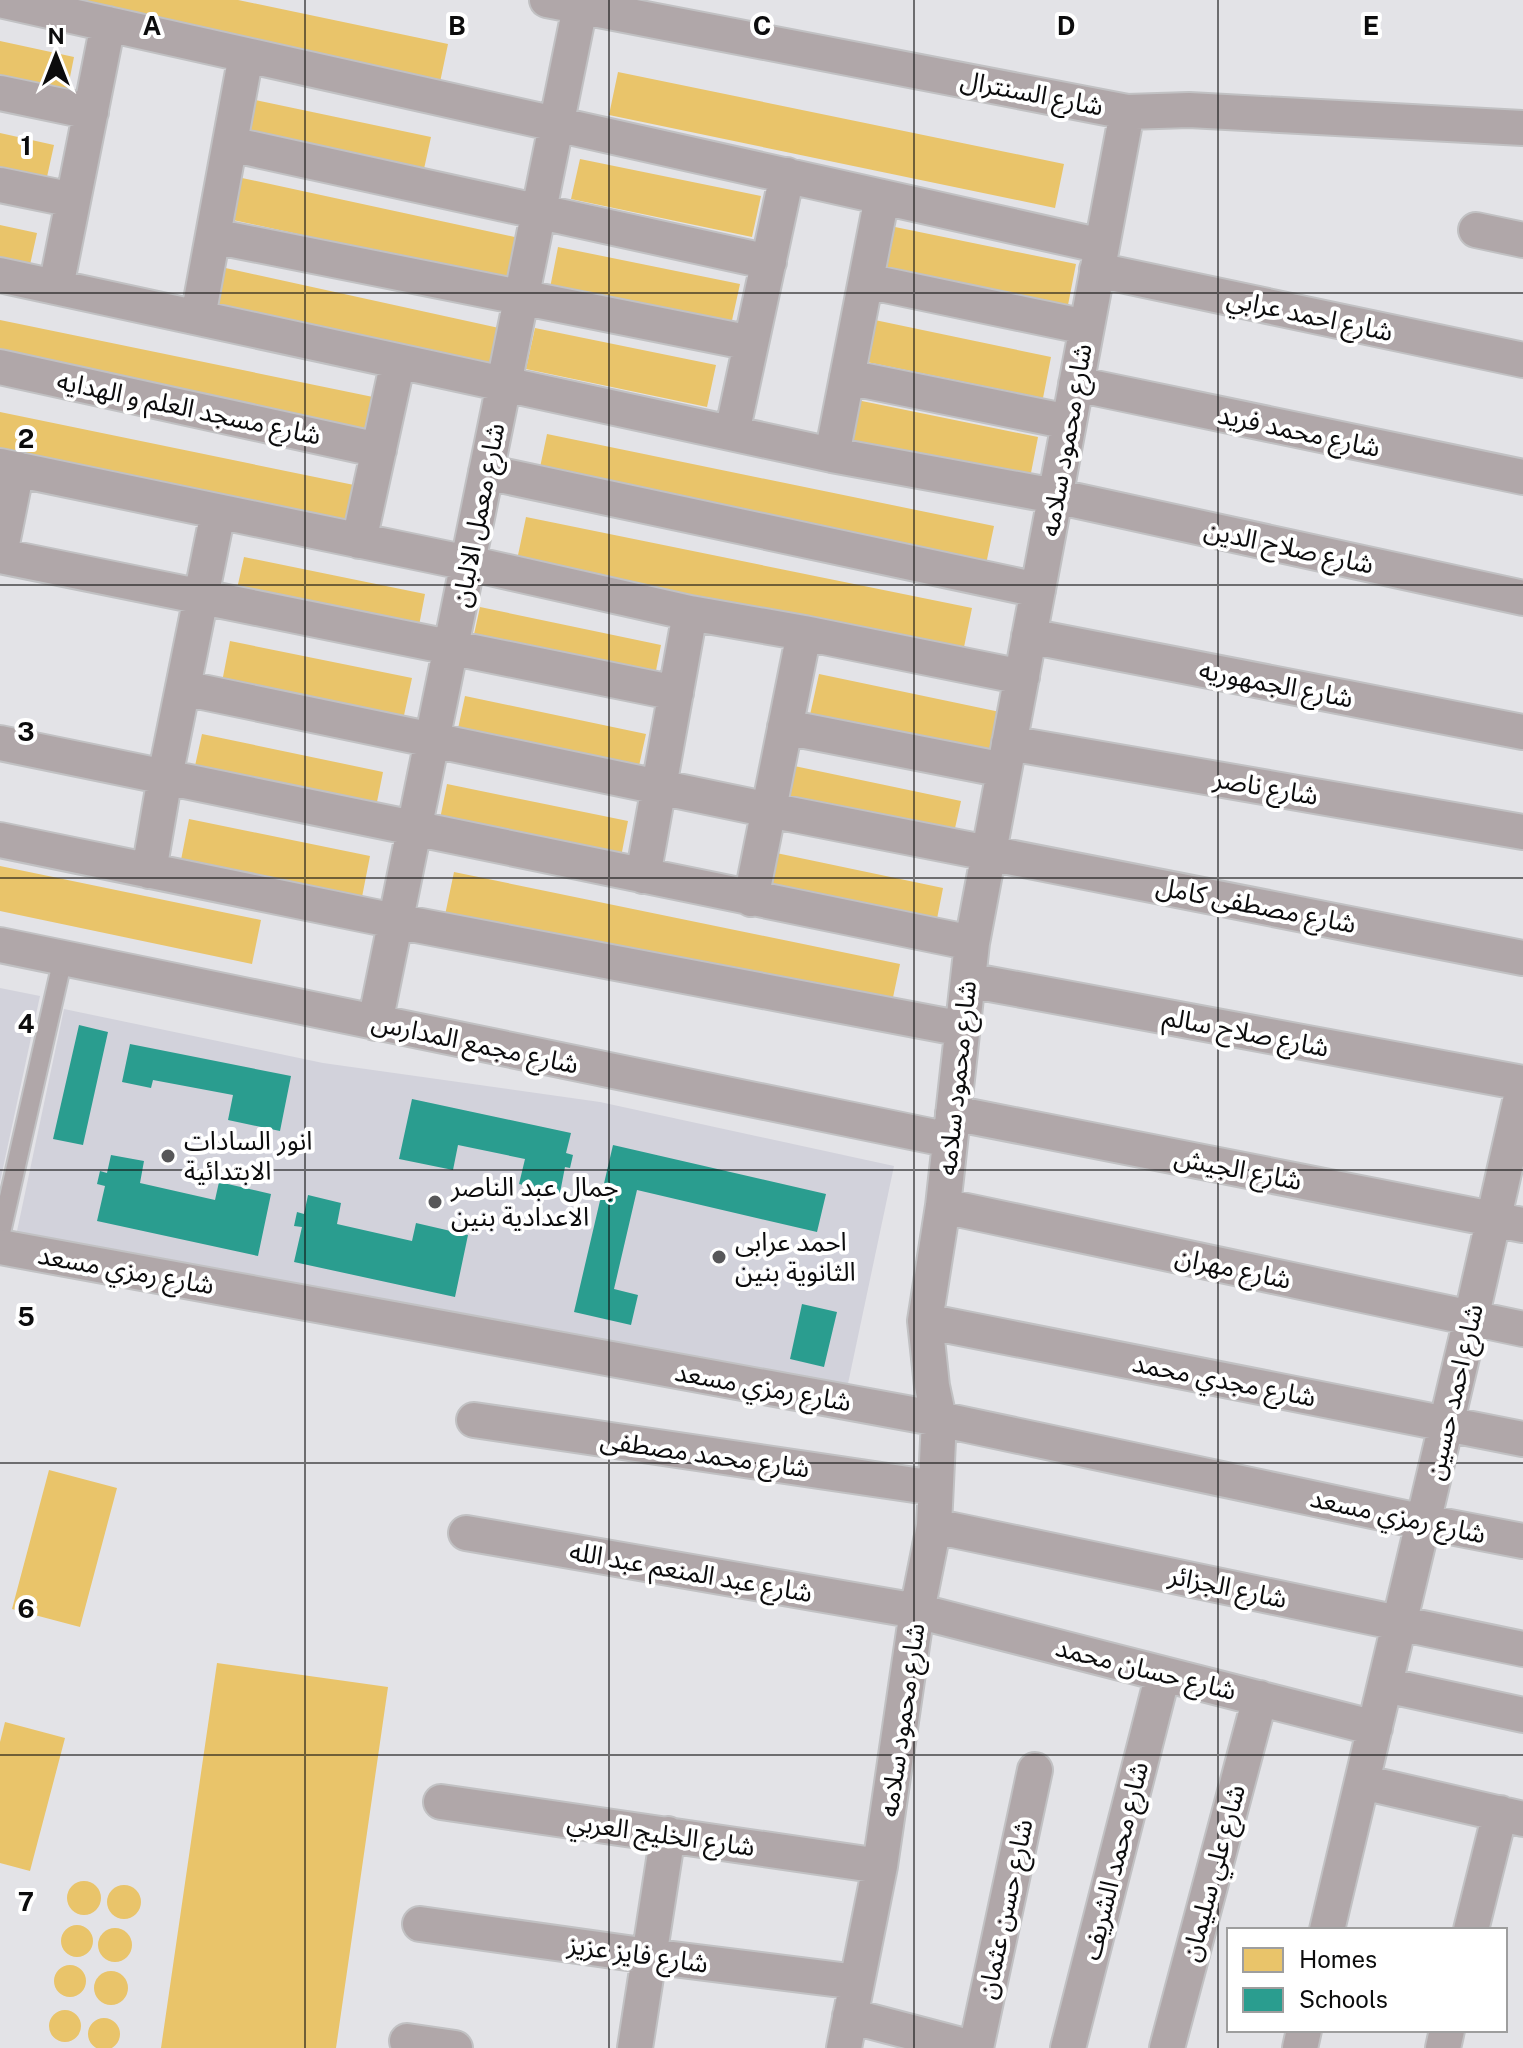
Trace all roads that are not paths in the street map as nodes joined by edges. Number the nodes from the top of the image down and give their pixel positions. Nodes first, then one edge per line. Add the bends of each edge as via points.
1 (0, 0) edge
2 (564, 3) edge
3 (108, 24) junction
4 (246, 55) junction
5 (0, 93) edge
6 (91, 112) junction
7 (1127, 112) junction
8 (556, 124) junction
9 (1523, 128) edge
10 (230, 144) junction
11 (787, 175) junction
12 (0, 185) edge
13 (882, 197) junction
14 (73, 200) junction
15 (539, 211) junction
16 (1476, 230) dead end
17 (213, 236) junction
18 (1523, 240) edge
19 (1100, 258) junction
20 (769, 262) junction
21 (0, 275) edge
22 (866, 281) junction
23 (56, 287) junction
24 (522, 297) junction
25 (198, 317) junction
26 (1086, 327) junction
27 (751, 343) junction
28 (1523, 360) edge
29 (398, 361) junction
30 (0, 367) edge
31 (847, 377) junction
32 (504, 384) junction
33 (1076, 384) junction
34 (1069, 422) junction
35 (732, 433) junction
36 (379, 450) junction
37 (832, 455) junction
38 (9, 468) edge
39 (486, 472) junction
40 (1523, 477) edge
41 (1055, 496) junction
42 (218, 512) junction
43 (359, 541) junction
44 (0, 555) edge
45 (468, 563) junction
46 (1038, 590) junction
47 (201, 598) junction
48 (1523, 598) edge
49 (690, 613) junction
50 (804, 633) junction
51 (1029, 636) junction
52 (451, 648) junction
53 (1022, 677) junction
54 (183, 688) junction
55 (676, 693) junction
56 (785, 727) junction
57 (1523, 732) edge
58 (432, 740) junction
59 (0, 743) edge
60 (1007, 756) junction
61 (165, 777) junction
62 (659, 787) junction
63 (769, 810) junction
64 (414, 829) junction
65 (1523, 832) edge
66 (0, 840) edge
67 (989, 852) junction
68 (149, 871) junction
69 (643, 876) junction
70 (751, 899) junction
71 (395, 921) junction
72 (972, 943) junction
73 (0, 945) edge
74 (63, 958) junction
75 (1523, 958) edge
76 (968, 980) junction
77 (375, 1023) junction
78 (963, 1029) junction
79 (1523, 1086) edge
80 (952, 1126) junction
81 (943, 1206) junction
82 (1508, 1222) edge
83 (0, 1237) edge
84 (0, 1247) edge
85 (1471, 1319) junction
86 (925, 1321) junction
87 (1523, 1329) edge
88 (939, 1419) junction
89 (474, 1420) dead end
90 (1447, 1424) junction
91 (1523, 1439) edge
92 (935, 1488) junction
93 (1424, 1522) junction
94 (934, 1526) junction
95 (466, 1533) dead end
96 (1523, 1541) edge
97 (917, 1611) junction
98 (1400, 1623) junction
99 (1523, 1649) edge
100 (1163, 1674) junction
101 (1385, 1685) junction
102 (1260, 1698) junction
103 (1523, 1715) edge
104 (1375, 1728) junction
105 (1035, 1770) dead end
106 (1362, 1782) junction
107 (441, 1802) dead end
108 (1511, 1816) edge
109 (668, 1834) junction
110 (880, 1866) junction
111 (420, 1924) dead end
112 (1327, 1928) edge
113 (1472, 1928) edge
114 (649, 1956) junction
115 (857, 1982) junction
116 (847, 2032) edge
117 (407, 2041) dead end
118 (455, 2048) edge
119 (635, 2048) edge
120 (974, 2048) edge
121 (1068, 2048) edge
122 (1167, 2048) edge

1 - 3 street, شارع احمد عرابي
2 - 7 street, شارع السنترال
2 - 8 street, شارع معمل الالبان
3 - 4 street, شارع احمد عرابي
3 - 6 street
4 - 8 street, شارع احمد عرابي
4 - 10 street
5 - 6 street
6 - 14 street
7 - 9 street, شارع السنترال via 1189,110
7 - 19 street, شارع محمود سلامه
8 - 11 street, شارع احمد عرابي
8 - 15 street, شارع معمل الالبان
10 - 15 street
10 - 17 street
11 - 13 street, شارع احمد عرابي
11 - 20 street
12 - 14 street
13 - 19 street, شارع احمد عرابي
13 - 22 street
14 - 23 street
15 - 20 street
15 - 24 street, شارع معمل الالبان
16 - 18 street
17 - 24 street
17 - 25 street
19 - 26 street, شارع محمود سلامه
19 - 28 street, شارع احمد عرابي
20 - 27 street
21 - 23 street, شارع صلاح الدين
22 - 26 street
22 - 31 street
23 - 25 street, شارع صلاح الدين
24 - 27 street
24 - 32 street, شارع معمل الالبان
25 - 29 street, شارع صلاح الدين
26 - 33 street, شارع محمود سلامه
27 - 35 street
29 - 32 street, شارع صلاح الدين
29 - 36 street
30 - 36 street, شارع مسجد العلم و الهدايه
31 - 34 street
31 - 37 street
32 - 35 street, شارع صلاح الدين
32 - 39 street, شارع معمل الالبان
33 - 34 street, شارع محمود سلامه
33 - 40 street, شارع محمد فريد
34 - 41 street, شارع محمود سلامه
35 - 37 street, شارع صلاح الدين
36 - 43 street
37 - 41 street, شارع صلاح الدين
38 - 42 street
38 - 44 street
39 - 45 street, شارع معمل الالبان
39 - 46 street
41 - 46 street, شارع محمود سلامه
41 - 48 street, شارع صلاح الدين
42 - 43 street
42 - 47 street
43 - 45 street
44 - 47 street
45 - 49 street
45 - 52 street, شارع معمل الالبان
46 - 51 street, شارع محمود سلامه
47 - 52 street
47 - 54 street
49 - 50 street
49 - 55 street
50 - 53 street
50 - 56 street
51 - 53 street, شارع محمود سلامه
51 - 57 street, شارع الجمهوريه
52 - 55 street
52 - 58 street, شارع معمل الالبان
53 - 60 street, شارع محمود سلامه
54 - 58 street, شارع مصطفى كامل
54 - 61 street
55 - 62 street
56 - 60 street, شارع ناصر
56 - 63 street
58 - 62 street, شارع مصطفى كامل
58 - 64 street, شارع معمل الالبان
59 - 61 street
60 - 65 street, شارع ناصر
60 - 67 street, شارع محمود سلامه
61 - 64 street
61 - 68 street
62 - 63 street, شارع مصطفى كامل
62 - 69 street
63 - 67 street, شارع مصطفى كامل
63 - 70 street
64 - 69 street
64 - 71 street, شارع معمل الالبان
66 - 68 street
67 - 72 street, شارع محمود سلامه
67 - 75 street, شارع مصطفى كامل
68 - 71 street
69 - 70 street
70 - 72 street
71 - 77 street, شارع معمل الالبان
71 - 78 street
72 - 76 street, شارع محمود سلامه
73 - 74 street, شارع مجمع المدارس
74 - 77 street, شارع مجمع المدارس
74 - 83 lane
76 - 78 street, شارع محمود سلامه
76 - 79 street, شارع صلاح سالم
77 - 80 street, شارع مجمع المدارس
78 - 80 street, شارع محمود سلامه
79 - 82 street, شارع احمد حسين
80 - 81 street, شارع محمود سلامه
80 - 82 street, شارع الجيش
81 - 85 street, شارع مهران
81 - 86 street, شارع محمود سلامه
82 - 85 street, شارع احمد حسين
84 - 88 street, شارع رمزي مسعد
85 - 87 street, شارع مهران
85 - 90 street, شارع احمد حسين
86 - 88 street, شارع محمود سلامه
86 - 90 street, شارع مجدي محمد
88 - 92 street, شارع محمود سلامه
88 - 93 street, شارع رمزي مسعد
89 - 92 street, شارع محمد مصطفى
90 - 91 street, شارع مجدي محمد
90 - 93 street, شارع احمد حسين
92 - 94 street, شارع محمود سلامه
93 - 96 street, شارع رمزي مسعد
93 - 98 street, شارع احمد حسين
94 - 97 street, شارع محمود سلامه
94 - 98 street, شارع الجزائر
95 - 97 street, شارع عبد المنعم عبد الله
97 - 100 street, شارع حسان محمد
97 - 110 street, شارع محمود سلامه
98 - 99 street, شارع الجزائر
98 - 101 street, شارع احمد حسين
100 - 102 street, شارع حسان محمد
100 - 121 street, شارع محمد الشريف
101 - 103 street
101 - 104 street, شارع احمد حسين
102 - 104 street, شارع حسان محمد
102 - 122 street, شارع علي سليمان
104 - 106 street, شارع احمد حسين
105 - 120 street, شارع حسن عثمان
106 - 108 street
106 - 112 street, شارع احمد حسين
107 - 109 street, شارع الخليج العربي
108 - 113 street
109 - 110 street, شارع الخليج العربي
109 - 114 street
110 - 115 street, شارع محمود سلامه
111 - 114 street, شارع فايز عزيز
114 - 115 street, شارع فايز عزيز
114 - 119 street
115 - 116 street, شارع محمود سلامه
116 - 120 street
117 - 118 street

